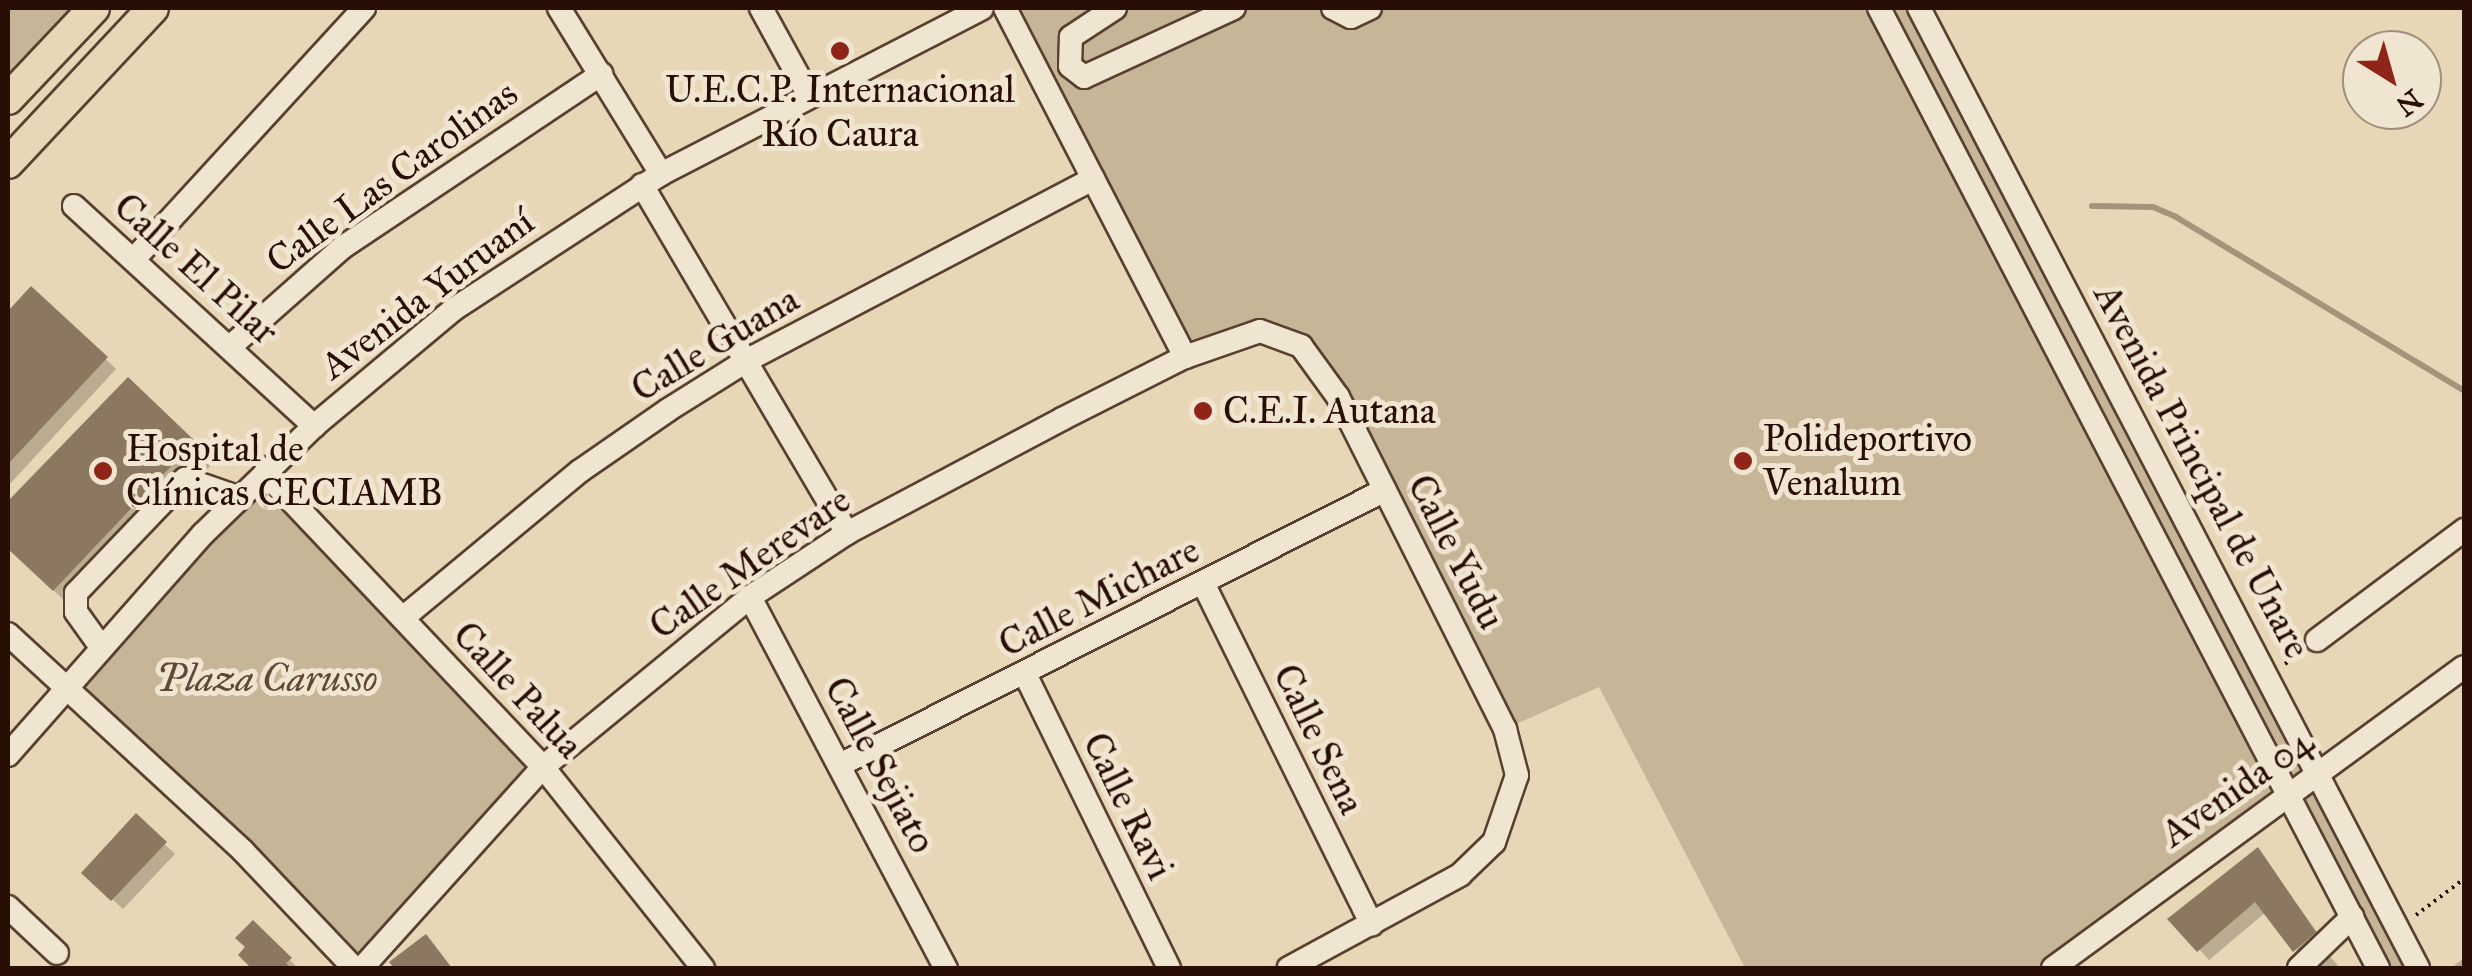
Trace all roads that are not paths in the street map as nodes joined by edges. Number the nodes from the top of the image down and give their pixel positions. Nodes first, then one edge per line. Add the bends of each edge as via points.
1 (94, 8) edge
2 (152, 8) edge
3 (364, 8) edge
4 (560, 8) edge
5 (761, 8) edge
6 (982, 8) edge
7 (1004, 8) edge
8 (1115, 8) edge
9 (1234, 8) edge
10 (1333, 8) edge
11 (1370, 8) edge
12 (1879, 8) edge
13 (1919, 8) edge
14 (601, 74) junction
15 (808, 94) junction
16 (8, 99) edge
17 (8, 163) edge
18 (1093, 178) junction
19 (652, 180) junction
20 (74, 206) dead end
21 (134, 258) junction
22 (1260, 331) joint
23 (231, 346) junction
24 (1185, 357) junction
25 (746, 361) junction
26 (314, 426) junction
27 (265, 473) junction
28 (1385, 490) junction
29 (240, 498) junction
30 (2464, 530) edge
31 (847, 533) junction
32 (1203, 584) junction
33 (750, 597) junction
34 (404, 617) junction
35 (8, 634) edge
36 (2317, 640) road end
37 (102, 647) junction
38 (2464, 667) edge
39 (1025, 674) junction
40 (66, 688) junction
41 (8, 756) edge
42 (842, 764) junction
43 (543, 767) junction
44 (2320, 773) junction
45 (2289, 795) junction
46 (8, 907) edge
47 (2352, 916) junction
48 (1372, 925) junction
49 (57, 953) dead end
50 (358, 968) edge
51 (703, 968) edge
52 (946, 968) edge
53 (1169, 968) edge
54 (1288, 968) edge
55 (2053, 968) edge
56 (2299, 968) edge
57 (2378, 968) edge
58 (2418, 968) edge

1 - 16 main road
2 - 17 main road
3 - 21 street
4 - 14 street
5 - 15 street
6 - 15 street, Avenida Yuruaní
7 - 18 street
8 - 9 street via 1071,37 1070,66 1084,77
10 - 11 street via 1352,17
12 - 45 street, Avenida Principal de Unare
13 - 44 street, Avenida Principal de Unare
14 - 19 street
14 - 23 street, Calle Las Carolinas via 343,246
15 - 19 street, Avenida Yuruaní
18 - 24 street
18 - 25 street, Calle Guana
19 - 25 street
19 - 26 street, Avenida Yuruaní via 454,310
20 - 21 street, Calle El Pilar
21 - 23 street, Calle El Pilar
22 - 24 street, Calle Merevare
22 - 28 street, Calle Yudu via 1301,346 1321,368
23 - 26 street, Calle El Pilar
24 - 31 street, Calle Merevare
25 - 31 street
25 - 34 street, Calle Guana via 580,470
26 - 27 street, Avenida Yuruaní
27 - 29 street, Avenida Yuruaní
27 - 34 street, Calle Palua
28 - 32 street, Calle Michare
28 - 48 street, Calle Yudu via 1514,752 1512,800 1494,842 1460,876
29 - 37 street, Avenida Yuruaní
29 - 37 street via 185,480 76,594 76,612
30 - 36 street
31 - 33 street, Calle Merevare
32 - 39 street, Calle Michare
32 - 48 street, Calle Sena
33 - 42 street, Calle Sejiato
33 - 43 street, Calle Merevare
34 - 43 street, Calle Palua
35 - 40 street
37 - 40 street, Avenida Yuruaní
38 - 44 street, Avenida 04
39 - 42 street, Calle Michare
39 - 53 street, Calle Ravi
40 - 41 street, Avenida Yuruaní
40 - 50 street
42 - 52 street, Calle Sejiato
43 - 50 street, Calle Merevare
43 - 51 street, Calle Palua
44 - 45 street, Avenida 04
44 - 58 street, Avenida Principal de Unare
45 - 47 street, Avenida Principal de Unare
45 - 55 street, Avenida 04
46 - 49 street
47 - 56 street
47 - 57 street, Avenida Principal de Unare
48 - 54 street

